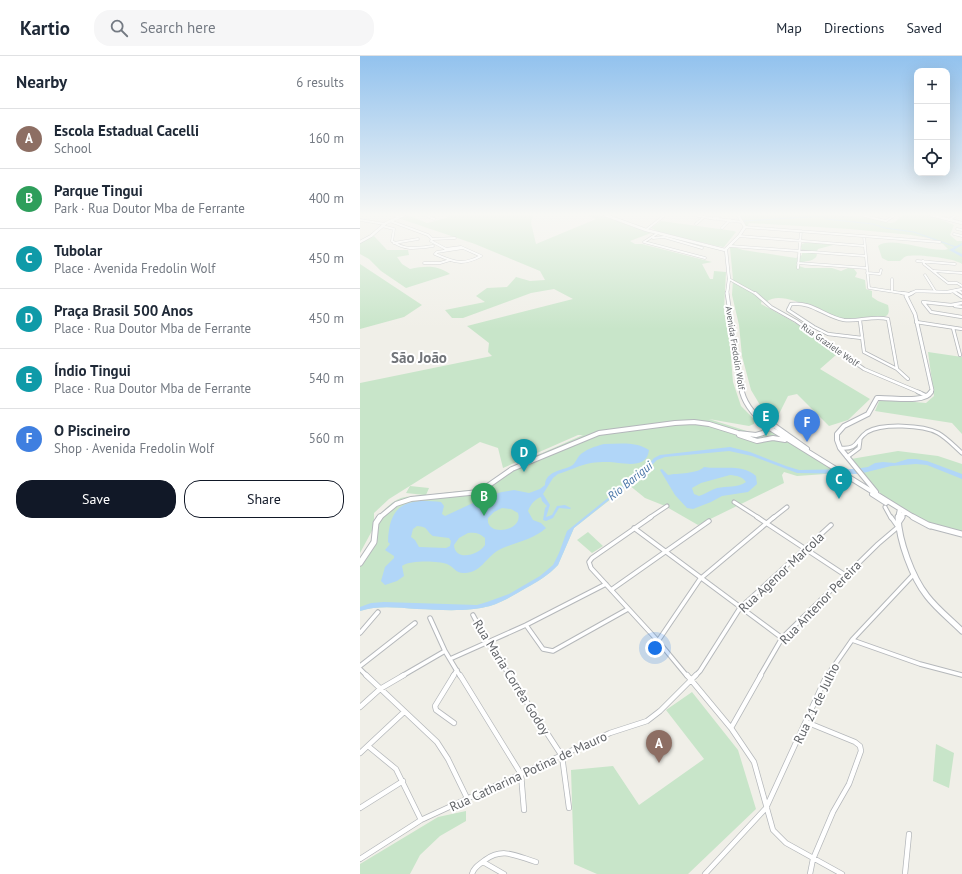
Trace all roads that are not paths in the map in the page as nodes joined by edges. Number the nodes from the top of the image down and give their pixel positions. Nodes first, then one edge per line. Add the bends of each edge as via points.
1 (438, 253) edge
2 (475, 253) edge
3 (687, 253) edge
4 (726, 253) edge
5 (799, 253) edge
6 (819, 253) edge
7 (866, 256) joint
8 (705, 258) dead end
9 (450, 260) junction
10 (917, 261) dead end
11 (924, 261) junction
12 (798, 262) junction
13 (424, 263) dead end
14 (955, 264) dead end
15 (798, 268) dead end
16 (867, 268) junction
17 (881, 270) dead end
18 (932, 270) junction
19 (867, 273) junction
20 (962, 273) edge
21 (925, 275) dead end
22 (892, 280) dead end
23 (729, 281) junction
24 (962, 288) edge
25 (892, 291) junction
26 (935, 291) junction
27 (955, 291) junction
28 (908, 294) junction
29 (962, 296) edge
30 (962, 303) edge
31 (951, 305) junction
32 (962, 307) edge
33 (962, 317) edge
34 (860, 321) junction
35 (916, 322) junction
36 (814, 327) junction
37 (953, 328) junction
38 (808, 329) junction
39 (962, 329) edge
40 (862, 338) junction
41 (960, 356) dead end
42 (897, 369) junction
43 (908, 379) dead end
44 (928, 397) junction
45 (717, 425) junction
46 (770, 428) junction
47 (776, 438) junction
48 (789, 439) junction
49 (860, 440) junction
50 (840, 448) junction
51 (848, 449) junction
52 (852, 453) junction
53 (962, 453) edge
54 (847, 456) junction
55 (862, 476) junction
56 (859, 483) junction
57 (879, 495) junction
58 (734, 502) dead end
59 (667, 506) dead end
60 (787, 507) dead end
61 (885, 507) dead end
62 (902, 512) junction
63 (709, 521) dead end
64 (767, 524) junction
65 (831, 525) dead end
66 (898, 525) junction
67 (634, 528) junction
68 (962, 534) edge
69 (805, 548) junction
70 (666, 552) junction
71 (360, 563) edge
72 (914, 574) junction
73 (845, 575) junction
74 (700, 579) junction
75 (606, 584) junction
76 (611, 590) junction
77 (740, 608) junction
78 (628, 609) junction
79 (378, 612) dead end
80 (473, 615) dead end
81 (430, 618) dead end
82 (415, 623) dead end
83 (526, 625) junction
84 (962, 631) edge
85 (360, 633) edge
86 (782, 638) junction
87 (852, 640) junction
88 (658, 641) junction
89 (488, 643) junction
90 (445, 651) junction
91 (450, 659) junction
92 (360, 668) edge
93 (457, 670) junction
94 (962, 675) edge
95 (691, 679) junction
96 (380, 689) junction
97 (360, 707) edge
98 (404, 712) junction
99 (806, 722) junction
100 (454, 723) dead end
101 (731, 728) junction
102 (368, 746) junction
103 (360, 753) edge
104 (562, 756) junction
105 (521, 774) junction
106 (403, 781) junction
107 (467, 798) junction
108 (360, 808) edge
109 (570, 808) dead end
110 (766, 808) junction
111 (524, 810) dead end
112 (421, 820) junction
113 (909, 834) dead end
114 (360, 859) edge
115 (813, 859) junction
116 (483, 862) junction
117 (536, 862) dead end
118 (472, 874) edge
119 (504, 874) edge
120 (705, 874) edge
121 (810, 874) edge
122 (842, 874) edge
123 (906, 874) edge

1 - 9 street via 435,254
2 - 9 street via 481,256 460,264
3 - 8 street
4 - 23 street, Avenida Fredolin Wolf
5 - 12 street
6 - 7 street
7 - 16 street
9 - 13 street
10 - 11 street
11 - 14 street
11 - 18 street
12 - 15 street
12 - 16 street
16 - 19 street
17 - 19 street via 880,274
18 - 20 street
18 - 24 street via 948,283 956,283
19 - 25 street via 869,288
21 - 26 street
22 - 25 street
23 - 38 street, Rua Graziele Wolf via 753,291 770,306
23 - 46 street, Avenida Fredolin Wolf via 729,313 743,395 745,402
24 - 27 street
25 - 28 street
26 - 27 street
26 - 28 street via 916,291
27 - 29 street
28 - 35 street via 906,298 915,314
30 - 31 street
31 - 32 street
31 - 33 street via 924,302 931,313
34 - 36 street via 832,317 805,303 789,306 788,310
34 - 40 street
34 - 42 street via 880,317 889,321
35 - 37 street
35 - 44 street via 932,390
36 - 38 street
36 - 40 street via 833,336
37 - 39 street
37 - 41 street
38 - 44 street, Rua Graziele Wolf via 864,369
40 - 42 street via 865,354
42 - 43 street
44 - 50 street via 877,398 867,415 839,430 836,440
45 - 46 street via 747,435 761,434
45 - 47 street via 752,440
45 - 71 street via 681,422 599,433 512,469 479,492 402,501 379,518 374,542
46 - 47 street via 769,434
46 - 48 street, Avenida Fredolin Wolf
47 - 48 street
48 - 56 street, Avenida Fredolin Wolf
49 - 51 street
49 - 52 street via 859,448
49 - 53 street via 863,435 879,427 925,430 939,434
50 - 51 street
50 - 54 street
51 - 52 street
52 - 54 street
54 - 55 street
55 - 56 street via 863,479
55 - 57 street
56 - 57 street, Avenida Fredolin Wolf
56 - 62 street, Avenida Fredolin Wolf
57 - 62 street, Avenida Fredolin Wolf
58 - 64 street
59 - 67 street
60 - 64 street
61 - 66 street via 894,523
62 - 66 street
62 - 66 street
62 - 68 street, Avenida Fredolin Wolf via 930,526
63 - 70 street
64 - 69 street
64 - 74 street
65 - 69 street, Rua Agenor Marcola
66 - 72 street
66 - 73 street, Rua Antenor Pereira
67 - 70 street
67 - 75 street via 589,562
69 - 73 street
69 - 77 street, Rua Agenor Marcola
70 - 74 street
70 - 76 street
72 - 84 street via 930,600
72 - 87 street, Rua 21 de Julho
73 - 86 street, Rua Antenor Pereira
74 - 77 street
74 - 88 street
75 - 76 street
75 - 83 street
76 - 78 street
77 - 86 street
77 - 95 street, Rua Agenor Marcola via 700,671
78 - 83 street via 553,651 543,649
78 - 88 street
79 - 85 street
80 - 89 street, Rua Maria Corrêa Godoy
81 - 90 street
82 - 92 street
83 - 89 street
86 - 101 street, Rua Antenor Pereira
87 - 94 street via 920,664
87 - 99 street, Rua 21 de Julho via 829,670
88 - 95 street
89 - 91 street
89 - 104 street, Rua Maria Corrêa Godoy
90 - 91 street
90 - 96 street
91 - 93 street
92 - 96 street
93 - 100 street via 435,706 436,710
93 - 105 street
95 - 101 street
95 - 104 street, Rua Catharina Potina de Mauro via 647,722 610,733
96 - 97 street
96 - 98 street
98 - 102 street
98 - 107 street via 437,742
99 - 110 street, Rua 21 de Julho
99 - 115 street via 855,742 861,751 849,784 833,812
101 - 110 street via 754,762
102 - 103 street
102 - 106 street via 396,769
104 - 105 street, Rua Catharina Potina de Mauro
104 - 109 street, Rua Maria Corrêa Godoy
105 - 107 street, Rua Catharina Potina de Mauro
105 - 111 street
106 - 108 street
106 - 112 street
107 - 112 street, Rua Catharina Potina de Mauro
110 - 115 street via 773,830 786,843
110 - 120 street, Rua 21 de Julho
112 - 114 street, Rua Catharina Potina de Mauro
113 - 123 street
115 - 121 street
115 - 122 street
116 - 117 street via 493,854 501,852
116 - 118 street via 474,868
116 - 119 street

